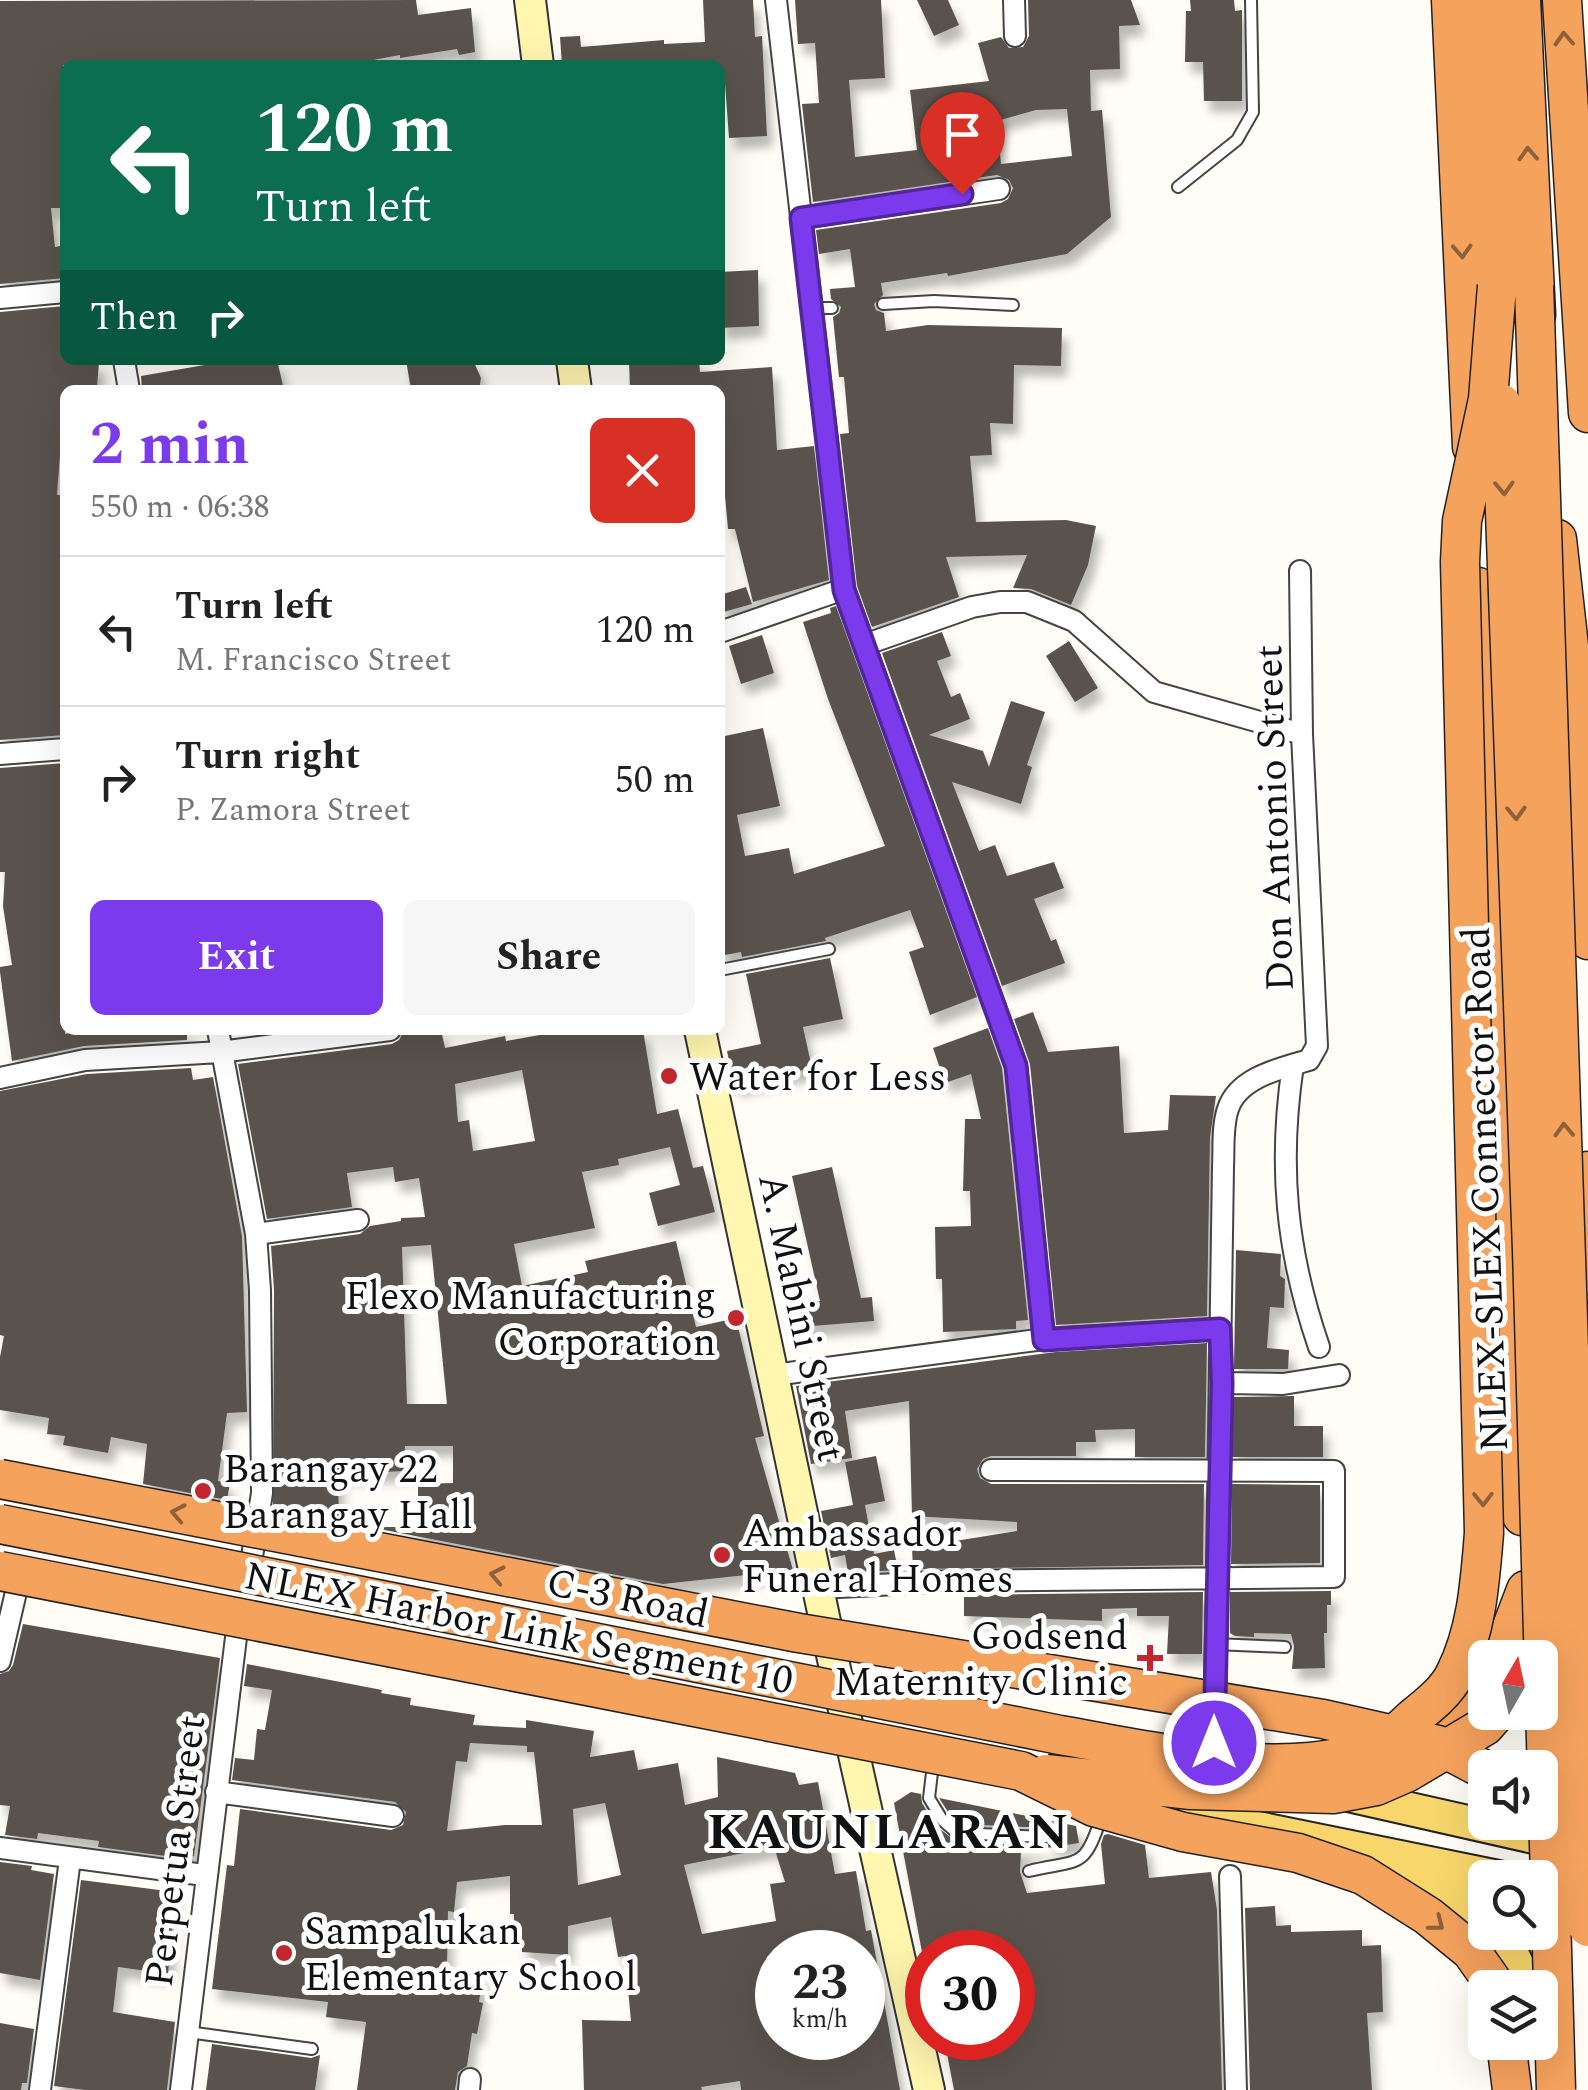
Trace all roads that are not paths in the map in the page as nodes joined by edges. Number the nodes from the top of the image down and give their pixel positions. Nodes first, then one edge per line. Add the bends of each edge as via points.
1 (530, 0) edge
2 (776, 0) edge
3 (1014, 0) edge
4 (1251, 0) edge
5 (1451, 0) edge
6 (1484, 0) edge
7 (1521, 0) edge
8 (1562, 0) edge
9 (1015, 36) dead end
10 (537, 60) edge
11 (1178, 187) dead end
12 (999, 189) dead end
13 (801, 218) junction
14 (1516, 286) junction
15 (60, 292) edge
16 (0, 298) edge
17 (884, 304) dead end
18 (1014, 305) dead end
19 (1588, 413) edge
20 (1300, 571) dead end
21 (844, 590) junction
22 (725, 630) edge
23 (864, 646) junction
24 (1302, 734) junction
25 (60, 749) edge
26 (4, 754) edge
27 (1588, 940) edge
28 (829, 949) dead end
29 (725, 969) edge
30 (218, 1035) edge
31 (312, 1035) edge
32 (701, 1035) edge
33 (220, 1052) junction
34 (1301, 1062) junction
35 (0, 1078) edge
36 (1588, 1171) edge
37 (358, 1220) dead end
38 (256, 1234) junction
39 (1513, 1318) junction
40 (1584, 1318) junction
41 (1220, 1329) junction
42 (1044, 1340) junction
43 (1319, 1346) dead end
44 (774, 1375) junction
45 (1339, 1375) dead end
46 (1222, 1383) junction
47 (1588, 1453) edge
48 (990, 1470) dead end
49 (1219, 1470) junction
50 (0, 1479) edge
51 (0, 1515) edge
52 (0, 1524) edge
53 (1588, 1557) edge
54 (251, 1563) junction
55 (1216, 1578) junction
56 (5, 1579) edge
57 (820, 1588) junction
58 (1526, 1590) junction
59 (227, 1617) junction
60 (1507, 1640) edge
61 (1527, 1640) edge
62 (1551, 1640) edge
63 (1214, 1644) junction
64 (1285, 1647) dead end
65 (0, 1661) edge
66 (838, 1683) junction
67 (1468, 1706) edge
68 (1478, 1730) edge
69 (854, 1748) junction
70 (1468, 1761) edge
71 (933, 1764) junction
72 (1214, 1764) junction
73 (1021, 1772) junction
74 (216, 1792) junction
75 (1108, 1798) junction
76 (1468, 1811) edge
77 (393, 1816) dead end
78 (1558, 1830) edge
79 (1558, 1835) edge
80 (1045, 1837) dead end
81 (1330, 1842) junction
82 (0, 1848) edge
83 (1588, 1849) edge
84 (70, 1858) junction
85 (1029, 1871) dead end
86 (1468, 1871) edge
87 (1588, 1871) edge
88 (204, 1875) junction
89 (1230, 1876) dead end
90 (1558, 1887) edge
91 (1588, 1892) edge
92 (1468, 1902) edge
93 (1588, 1927) edge
94 (1484, 1970) edge
95 (187, 2032) junction
96 (312, 2049) dead end
97 (1508, 2060) edge
98 (1541, 2060) edge
99 (40, 2090) edge
100 (180, 2090) edge
101 (929, 2090) edge
102 (1236, 2090) edge
103 (1512, 2090) edge
104 (1542, 2090) edge
105 (1556, 2090) edge

1 - 10 main road
2 - 13 street
3 - 9 street
4 - 11 lane via 1253,112 1237,140
5 -> 39 highway
6 - 14 highway
14 -> 7 highway
19 -> 8 highway
12 - 13 street
13 - 21 street via 822,308
14 - 27 highway, bridge via 1544,429 1583,772
14 -> 52 highway, NLEX Harbor Link Segment 10, bridge via 1462,521 1460,562 1484,1533 1470,1639 1454,1679 1426,1708 1363,1750 1287,1763 1205,1760
93 -> 14 highway, NLEX-SLEX Connector Road, bridge
14 -> 105 highway, NLEX-SLEX Connector Road, bridge via 1532,1250
15 - 16 street
17 - 18 lane
20 - 24 street, Don Antonio Street
21 - 22 street
21 - 23 street
23 - 24 street via 972,606 1027,602 1074,621 1154,692
23 - 42 street via 1016,1066
24 - 34 street, Don Antonio Street via 1317,1046
25 - 26 street
28 - 29 lane
30 - 33 street
31 - 33 street
32 - 44 main road, A. Mabini Street
33 - 35 street via 85,1060
33 - 38 street
34 - 41 street via 1244,1086 1228,1109
34 - 43 street, Don Antonio Street via 1284,1163 1300,1291
36 - 40 highway
37 - 38 street
38 - 54 street via 262,1492
39 - 40 highway
39 - 58 highway
40 - 47 highway
41 - 42 street
41 - 46 street
42 - 44 street
44 - 57 main road, A. Mabini Street
45 - 46 street via 1282,1384
46 - 49 street
48 - 49 street
49 - 55 street
49 - 55 street via 1334,1471 1334,1578
70 -> 50 highway, bridge via 1438,1745 1341,1723 798,1634
51 - 54 main road, C-3 Road
53 - 62 highway, bridge
54 - 66 main road, C-3 Road
55 - 57 street
55 - 63 street
56 - 59 highway, NLEX Harbor Link Segment 10, bridge
56 - 65 street
57 - 66 main road, A. Mabini Street
58 - 60 highway
58 - 61 highway
59 - 69 main road
59 - 73 highway, NLEX Harbor Link Segment 10, bridge
59 - 74 street, Perpetua Street
63 - 64 lane
63 - 72 street
66 - 69 main road, A. Mabini Street
66 - 72 main road, C-3 Road
67 - 72 highway via 1408,1755 1359,1770 1300,1774
68 - 73 highway, bridge via 1408,1772 1333,1794 1191,1790
69 - 71 main road
69 - 101 main road, A. Mabini Street
71 - 75 main road
71 - 80 lane via 929,1798 957,1834
72 - 76 main road, C-3 Road
73 -> 94 highway, bridge via 1094,1808 1298,1853 1364,1875 1428,1916
74 - 77 street
74 - 88 street, Perpetua Street
75 - 81 main road
75 - 85 lane via 1083,1859
78 - 87 highway, bridge
79 - 83 main road, C-3 Road
81 - 86 main road
81 - 92 main road
82 - 84 street
84 - 88 street
84 - 99 street
88 - 95 street, Perpetua Street
89 - 102 street
90 - 91 main road
95 - 96 lane
95 - 100 street, Perpetua Street
97 - 103 highway
98 - 104 main road

